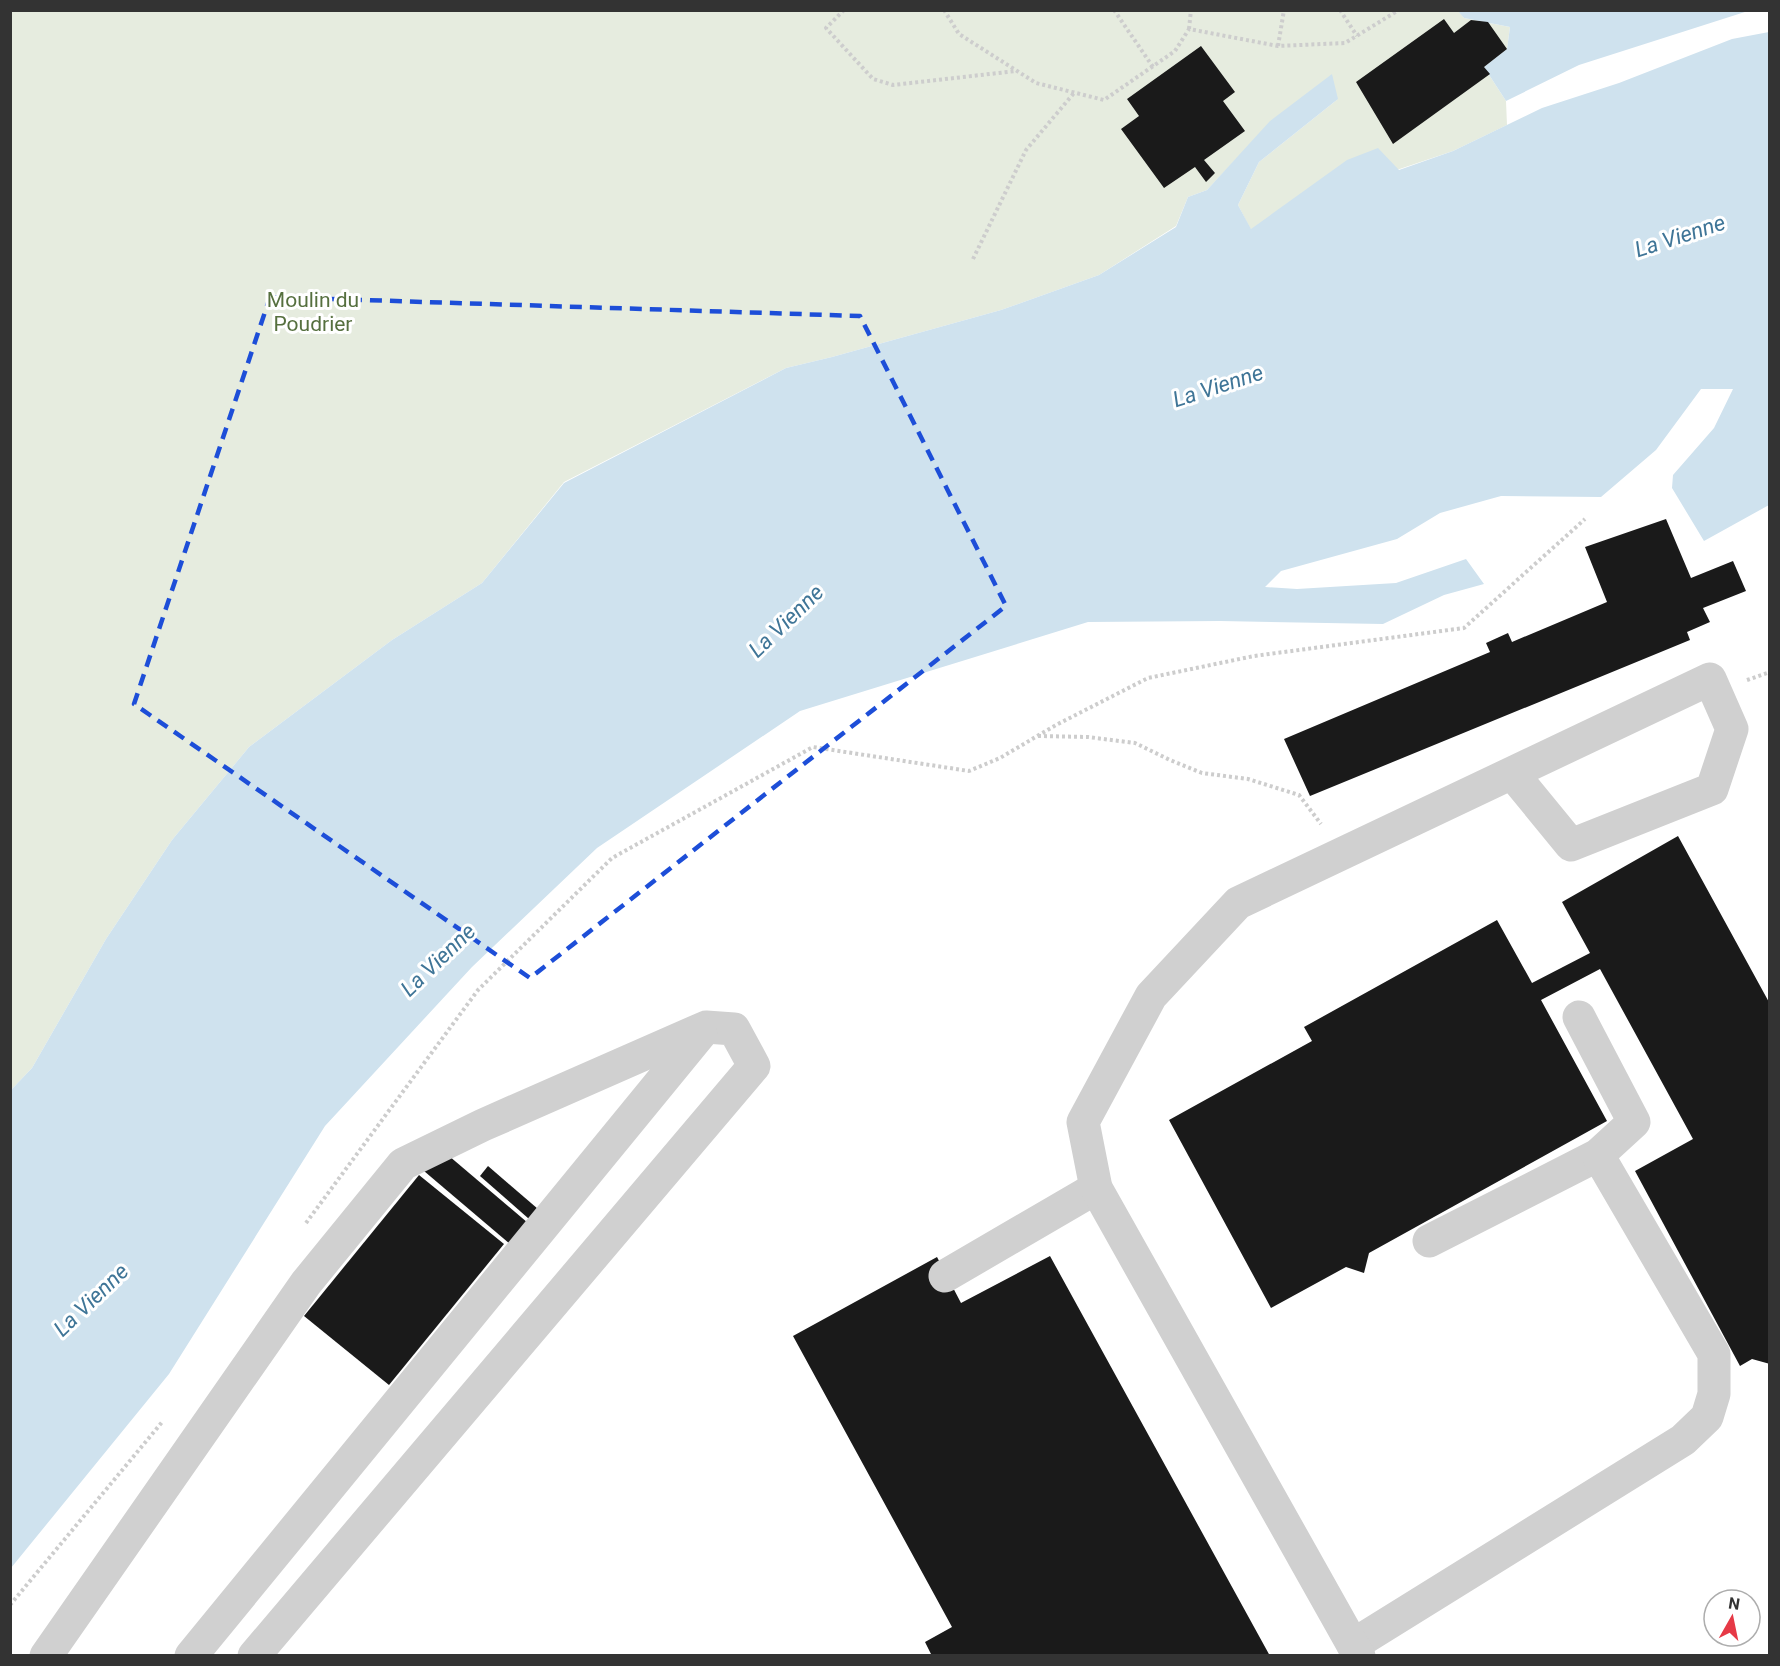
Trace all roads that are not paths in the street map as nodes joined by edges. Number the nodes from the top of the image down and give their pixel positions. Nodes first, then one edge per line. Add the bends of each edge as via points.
1 (1512, 773) junction
2 (1580, 1017) dead end
3 (706, 1027) junction
4 (1598, 1155) junction
5 (1096, 1188) junction
6 (1429, 1241) dead end
7 (945, 1276) dead end
8 (1356, 1650) edge
9 (46, 1656) edge
10 (191, 1656) edge
11 (254, 1656) edge

1 - 1 lane via 1571,844 1712,789 1732,729 1710,679
1 - 5 lane via 1238,903 1151,996 1083,1122
2 - 4 lane via 1634,1122
3 - 9 lane via 403,1164 306,1282
3 - 10 lane
3 - 11 lane via 734,1029 754,1066
4 - 6 lane
4 - 8 lane via 1714,1354 1714,1394 1707,1417 1683,1440
5 - 7 lane
5 - 8 lane

